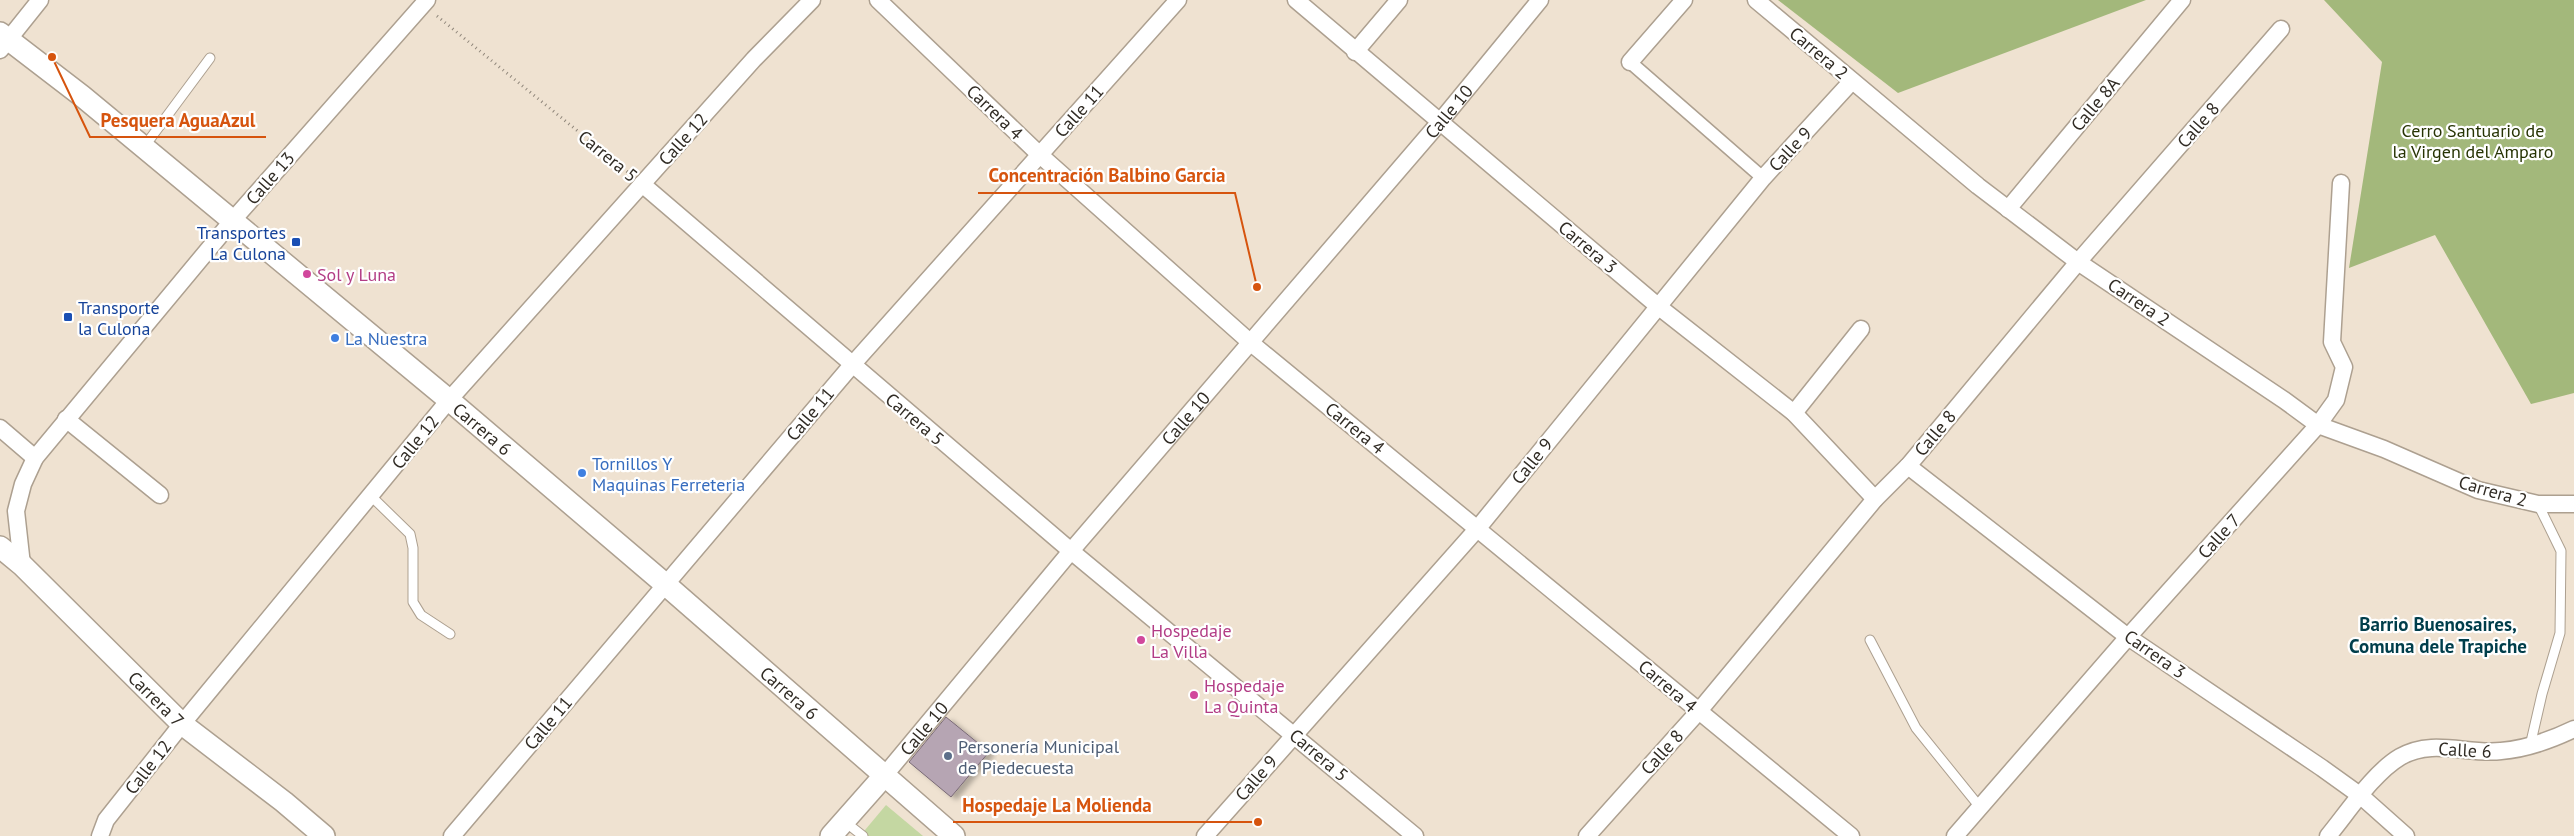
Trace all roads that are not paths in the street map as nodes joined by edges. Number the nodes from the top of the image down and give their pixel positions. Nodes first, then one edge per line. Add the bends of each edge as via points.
1 (40, 0) edge
2 (812, 0) edge
3 (878, 0) edge
4 (1178, 0) edge
5 (1296, 0) edge
6 (1399, 0) edge
7 (1540, 0) edge
8 (1684, 0) edge
9 (1756, 0) edge
10 (2182, 0) edge
11 (422, 1) edge
12 (2281, 29) dead end
13 (3, 41) edge
14 (1355, 52) junction
15 (210, 58) dead end
16 (1630, 62) joint
17 (1852, 81) junction
18 (1439, 123) junction
19 (144, 147) junction
20 (1040, 155) junction
21 (1763, 178) junction
22 (642, 184) junction
23 (2341, 184) dead end
24 (2008, 208) junction
25 (232, 221) junction
26 (2078, 262) junction
27 (1659, 306) junction
28 (1860, 329) dead end
29 (1251, 343) junction
30 (852, 365) junction
31 (449, 400) junction
32 (1794, 413) junction
33 (66, 419) junction
34 (2318, 425) junction
35 (0, 428) edge
36 (36, 458) junction
37 (1908, 466) junction
38 (160, 495) dead end
39 (371, 496) junction
40 (1875, 499) junction
41 (2538, 504) junction
42 (2574, 504) edge
43 (1478, 528) junction
44 (0, 547) edge
45 (1071, 551) junction
46 (22, 565) junction
47 (665, 584) junction
48 (450, 634) dead end
49 (2128, 637) junction
50 (1870, 640) dead end
51 (1699, 711) junction
52 (182, 724) junction
53 (2574, 729) edge
54 (1294, 734) junction
55 (2530, 746) junction
56 (884, 776) junction
57 (2361, 796) junction
58 (1979, 806) junction
59 (837, 828) edge
60 (100, 836) edge
61 (324, 836) edge
62 (452, 836) edge
63 (863, 836) edge
64 (954, 836) edge
65 (1206, 836) edge
66 (1415, 836) edge
67 (1587, 836) edge
68 (1851, 836) edge
69 (1955, 836) edge
70 (2328, 836) edge
71 (2406, 836) edge

1 - 13 street
2 - 22 street, Calle 12 via 754,59
3 - 20 street, Carrera 4
4 - 20 street, Calle 11
5 - 14 street, Carrera 3
6 - 14 street
7 - 18 street, Calle 10
8 - 16 street
9 - 17 street, Carrera 2
10 - 24 street, Calle 8A
11 - 25 street, Calle 13
12 - 26 street, Calle 8
13 - 19 street, Carrera 6
14 - 18 street, Carrera 3
15 - 19 lane
16 - 21 street
17 - 21 street, Calle 9
17 - 24 street, Carrera 2
18 - 27 street, Carrera 3
18 - 29 street, Calle 10
19 - 25 street, Carrera 6
20 - 29 street, Carrera 4
20 - 30 street, Calle 11
21 - 27 street, Calle 9
22 - 30 street, Carrera 5
22 - 31 street, Calle 12
23 - 34 street, Calle 7 via 2332,342 2344,367 2336,400
24 - 26 street, Carrera 2
25 - 31 street, Carrera 6
25 - 33 street, Calle 13
26 - 34 street, Carrera 2
26 - 37 street, Calle 8
27 - 32 street, Carrera 3
27 - 43 street, Calle 9
28 - 32 street
29 - 43 street, Carrera 4
29 - 45 street, Calle 10
30 - 45 street, Carrera 5
30 - 47 street, Calle 11
31 - 39 street, Calle 12
31 - 47 street, Carrera 6
32 - 40 street, Carrera 3
33 - 36 street, Calle 13
33 - 38 street
34 - 41 street, Carrera 2 via 2384,449 2478,490
34 - 49 street, Calle 7
35 - 36 street
36 - 46 street, Calle 13 via 23,484 16,511
37 - 40 street, Calle 8
37 - 49 street, Carrera 3
39 - 48 lane via 410,534 413,602 421,615
39 - 52 street, Calle 12
40 - 51 street, Calle 8
41 - 42 street, Carrera 2
41 - 55 lane via 2561,551 2560,633
43 - 51 street, Carrera 4
43 - 54 street, Calle 9
44 - 46 street, Carrera 7
45 - 54 street, Carrera 5
45 - 56 street, Calle 10
46 - 52 street, Carrera 7
47 - 56 street, Carrera 6
47 - 62 street, Calle 11
49 - 57 street, Carrera 3
49 - 58 street, Calle 7
50 - 58 lane via 1916,728
51 - 67 street, Calle 8
51 - 68 street, Carrera 4
52 - 60 street, Calle 12 via 106,820
52 - 61 street, Carrera 7
53 - 55 street, Calle 6
54 - 65 street, Calle 9
54 - 66 street, Carrera 5
55 - 57 street, Calle 6 via 2500,752 2428,748 2401,756 2385,768
56 - 59 street, Calle 10
56 - 64 street, Carrera 6
57 - 70 street, Calle 6
57 - 71 street, Carrera 3
58 - 69 street, Calle 7
59 - 63 lane

